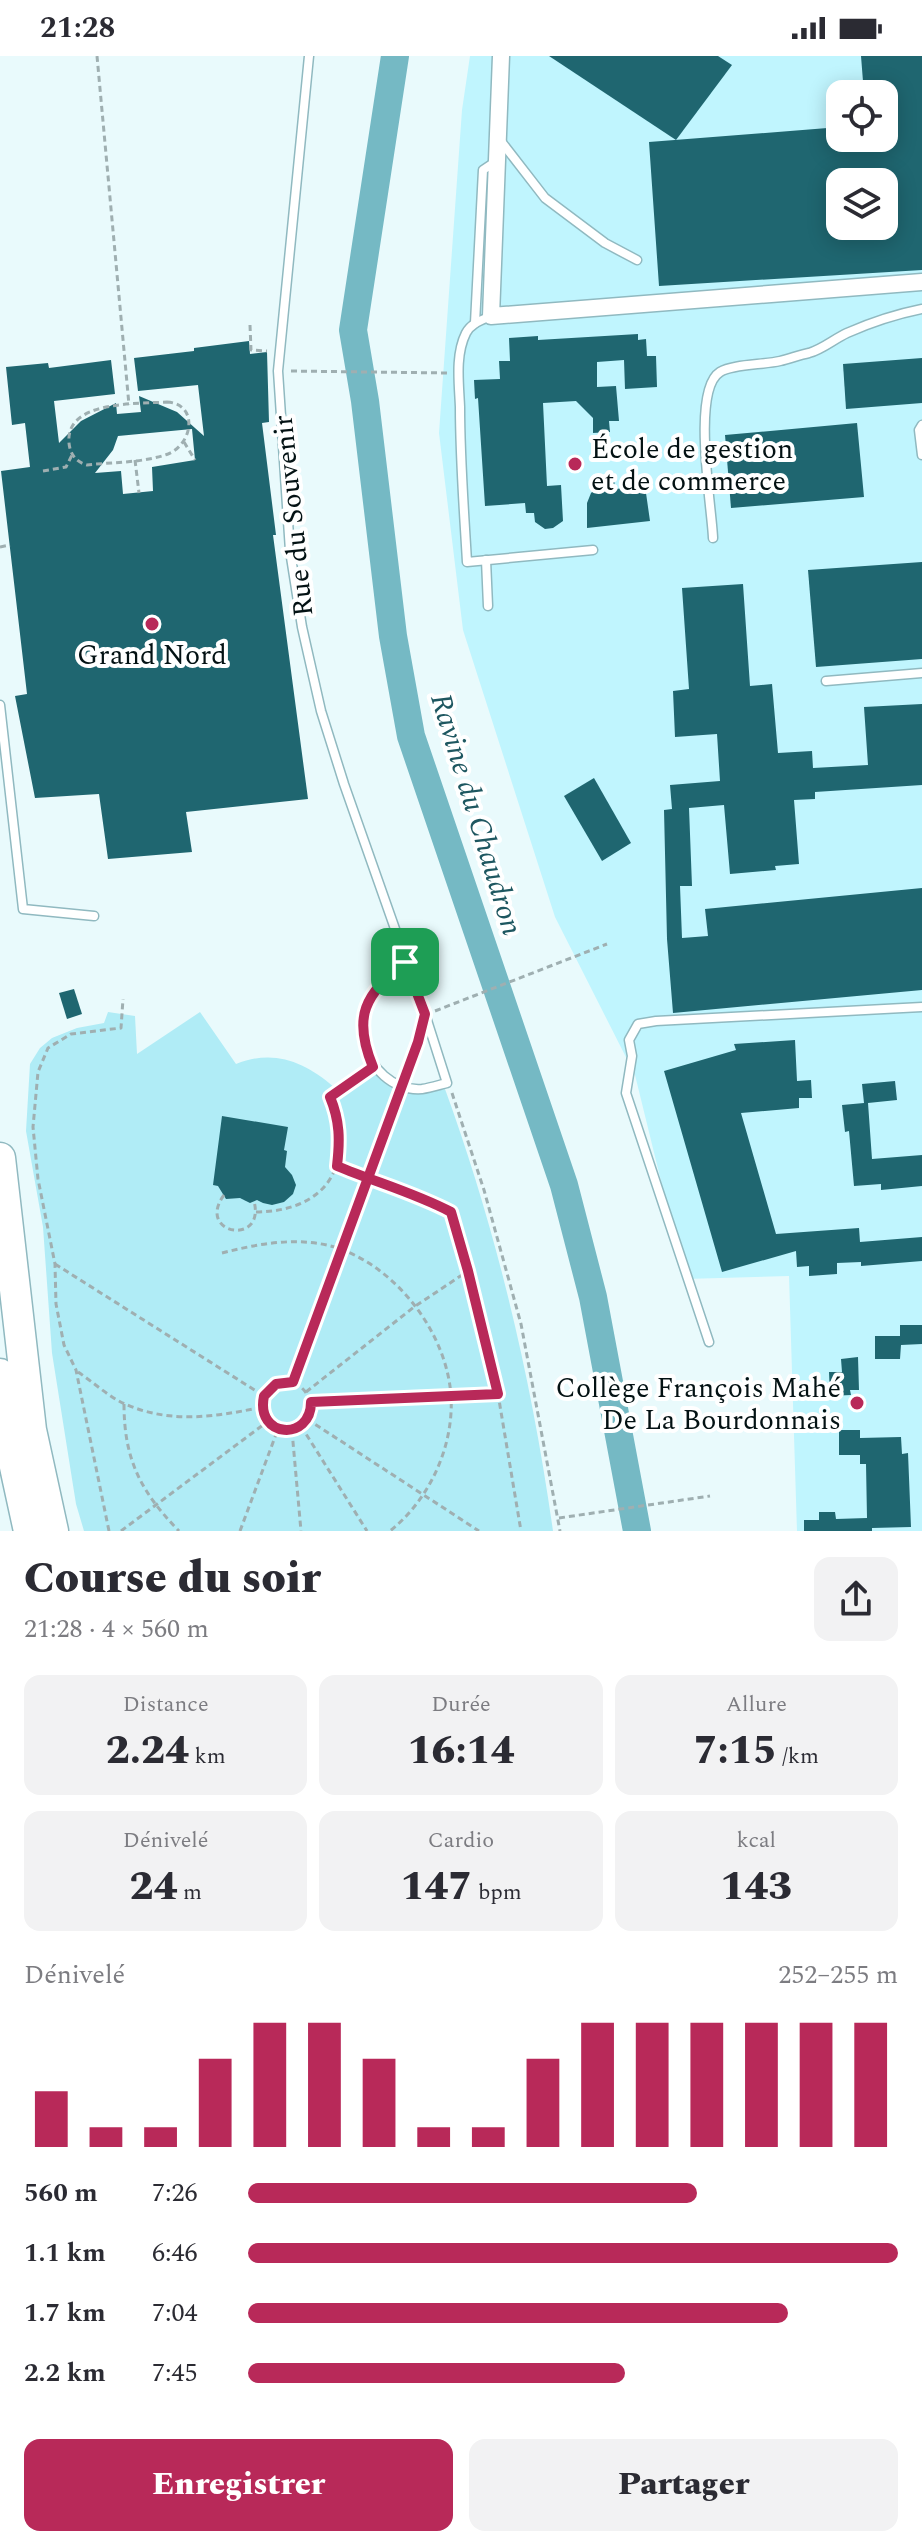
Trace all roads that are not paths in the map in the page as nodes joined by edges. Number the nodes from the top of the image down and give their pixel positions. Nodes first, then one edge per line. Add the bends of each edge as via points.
1 (309, 56) edge
2 (501, 56) edge
3 (497, 136) junction
4 (637, 260) dead end
5 (922, 282) edge
6 (922, 309) edge
7 (483, 319) junction
8 (922, 425) edge
9 (922, 455) edge
10 (713, 538) dead end
11 (593, 550) dead end
12 (486, 560) junction
13 (488, 606) dead end
14 (922, 673) edge
15 (826, 681) dead end
16 (0, 705) edge
17 (94, 916) dead end
18 (405, 962) junction
19 (922, 1007) edge
20 (425, 1014) junction
21 (404, 1086) junction
22 (0, 1158) edge
23 (709, 1342) dead end
24 (0, 1374) edge
25 (29, 1531) edge
26 (53, 1531) edge

1 - 18 lane, Rue du Souvenir via 278,371 290,551 321,711
2 - 3 street
3 - 4 lane via 545,198
3 - 7 street
5 - 7 street
6 - 10 lane via 846,334 816,350 722,371 714,378 704,438
7 - 12 lane via 467,330 459,374 467,562
8 - 9 lane
11 - 12 lane
12 - 13 lane
14 - 15 lane
16 - 17 lane via 23,909
18 - 20 lane, Rue du Souvenir
18 - 21 lane via 366,1005 362,1023 373,1067
19 - 23 lane via 638,1024 629,1040 626,1093
20 - 21 lane
20 - 21 lane, Rue du Souvenir via 447,1083 421,1089
22 - 26 highway via 31,1430
24 - 25 highway

